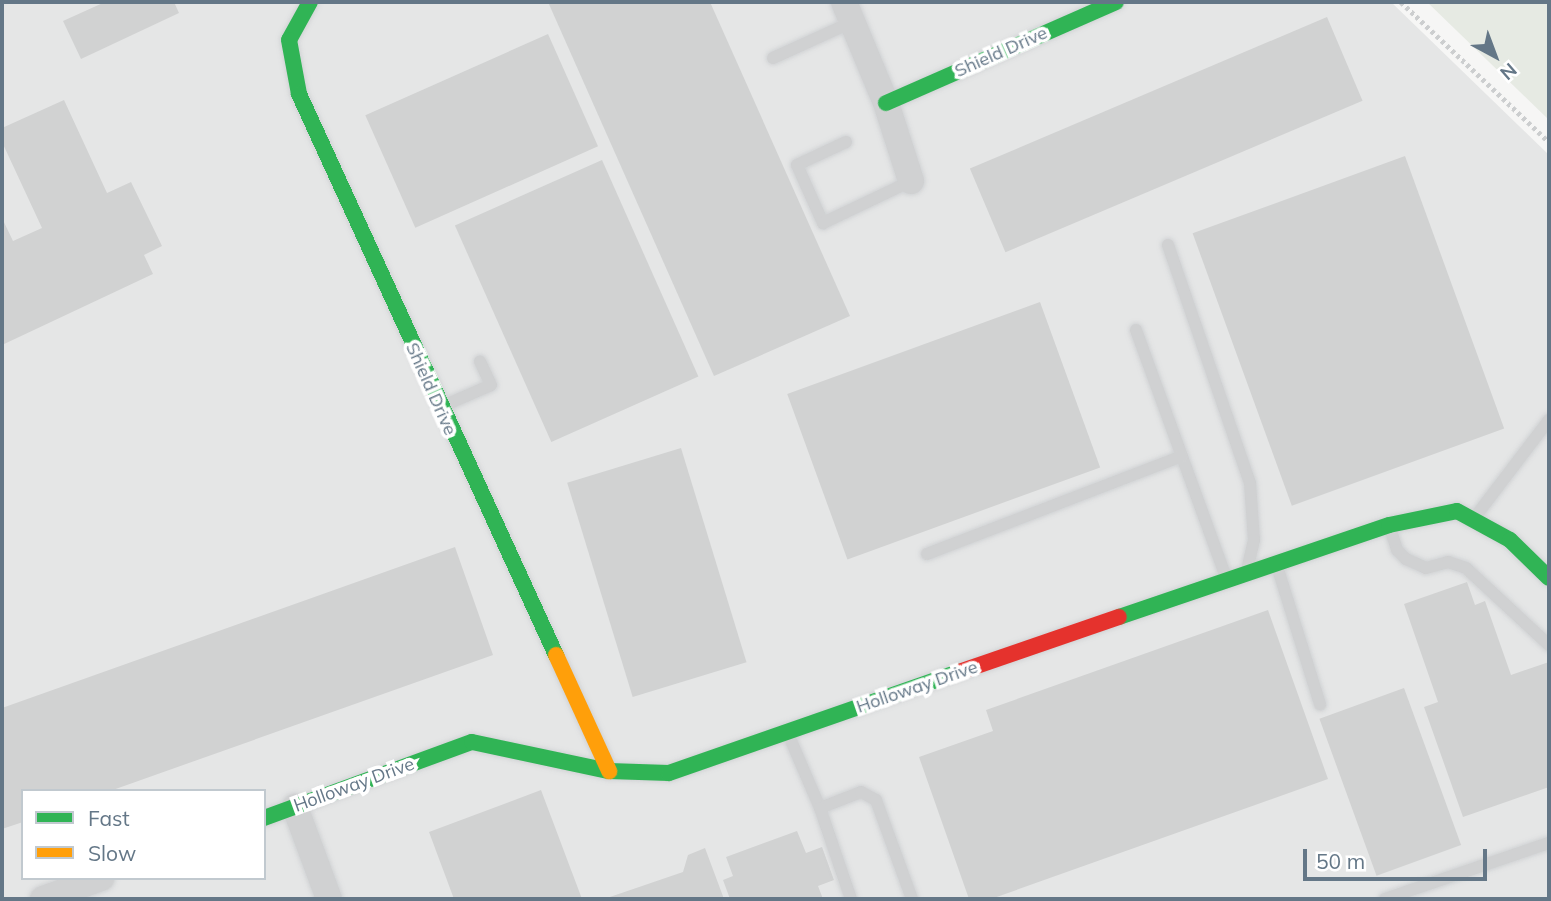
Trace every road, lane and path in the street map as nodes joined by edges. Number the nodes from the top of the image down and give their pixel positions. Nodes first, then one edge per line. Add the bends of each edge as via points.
1 (310, 2) edge
2 (1116, 2) edge
3 (1401, 2) edge
4 (848, 12) edge
5 (774, 58) dead end
6 (886, 103) junction
7 (846, 142) dead end
8 (1549, 142) edge
9 (911, 181) joint
10 (1168, 245) dead end
11 (1136, 330) dead end
12 (480, 362) dead end
13 (440, 407) junction
14 (1549, 420) edge
15 (1182, 456) junction
16 (1473, 520) junction
17 (1389, 525) junction
18 (927, 554) dead end
19 (1276, 562) junction
20 (1247, 572) junction
21 (1549, 578) edge
22 (1226, 579) junction
23 (1549, 625) edge
24 (1539, 634) junction
25 (1549, 645) edge
26 (1320, 704) dead end
27 (787, 732) junction
28 (609, 771) junction
29 (295, 807) junction
30 (820, 808) junction
31 (266, 817) edge
32 (1549, 843) edge
33 (95, 880) edge
34 (43, 899) edge
35 (329, 899) edge
36 (851, 899) edge
37 (912, 899) edge
38 (1385, 899) edge

1 - 13 street, Shield Drive via 289,40 299,94
2 - 6 street, Shield Drive
3 - 8 path
4 - 5 lane
4 - 6 street
6 - 9 street
7 - 9 lane via 797,165 823,223
10 - 20 lane via 1250,483 1254,540
11 - 15 lane
12 - 13 lane via 491,385
13 - 28 street, Shield Drive
14 - 16 lane
15 - 18 lane
15 - 22 lane
16 - 17 street, Holloway Drive via 1457,511
16 - 21 street, Holloway Drive via 1510,540
17 - 19 street, Holloway Drive
17 - 24 lane via 1396,550 1406,559 1426,568 1448,562 1466,568
19 - 20 street, Holloway Drive
19 - 26 lane
20 - 22 street, Holloway Drive
22 - 27 street, Holloway Drive
23 - 24 lane
24 - 25 lane
27 - 28 street, Holloway Drive via 669,773
27 - 30 lane
28 - 29 street, Holloway Drive via 472,742
29 - 31 street, Holloway Drive
29 - 35 street
30 - 36 lane
30 - 37 lane via 869,792 883,814
32 - 38 lane
33 - 34 street

